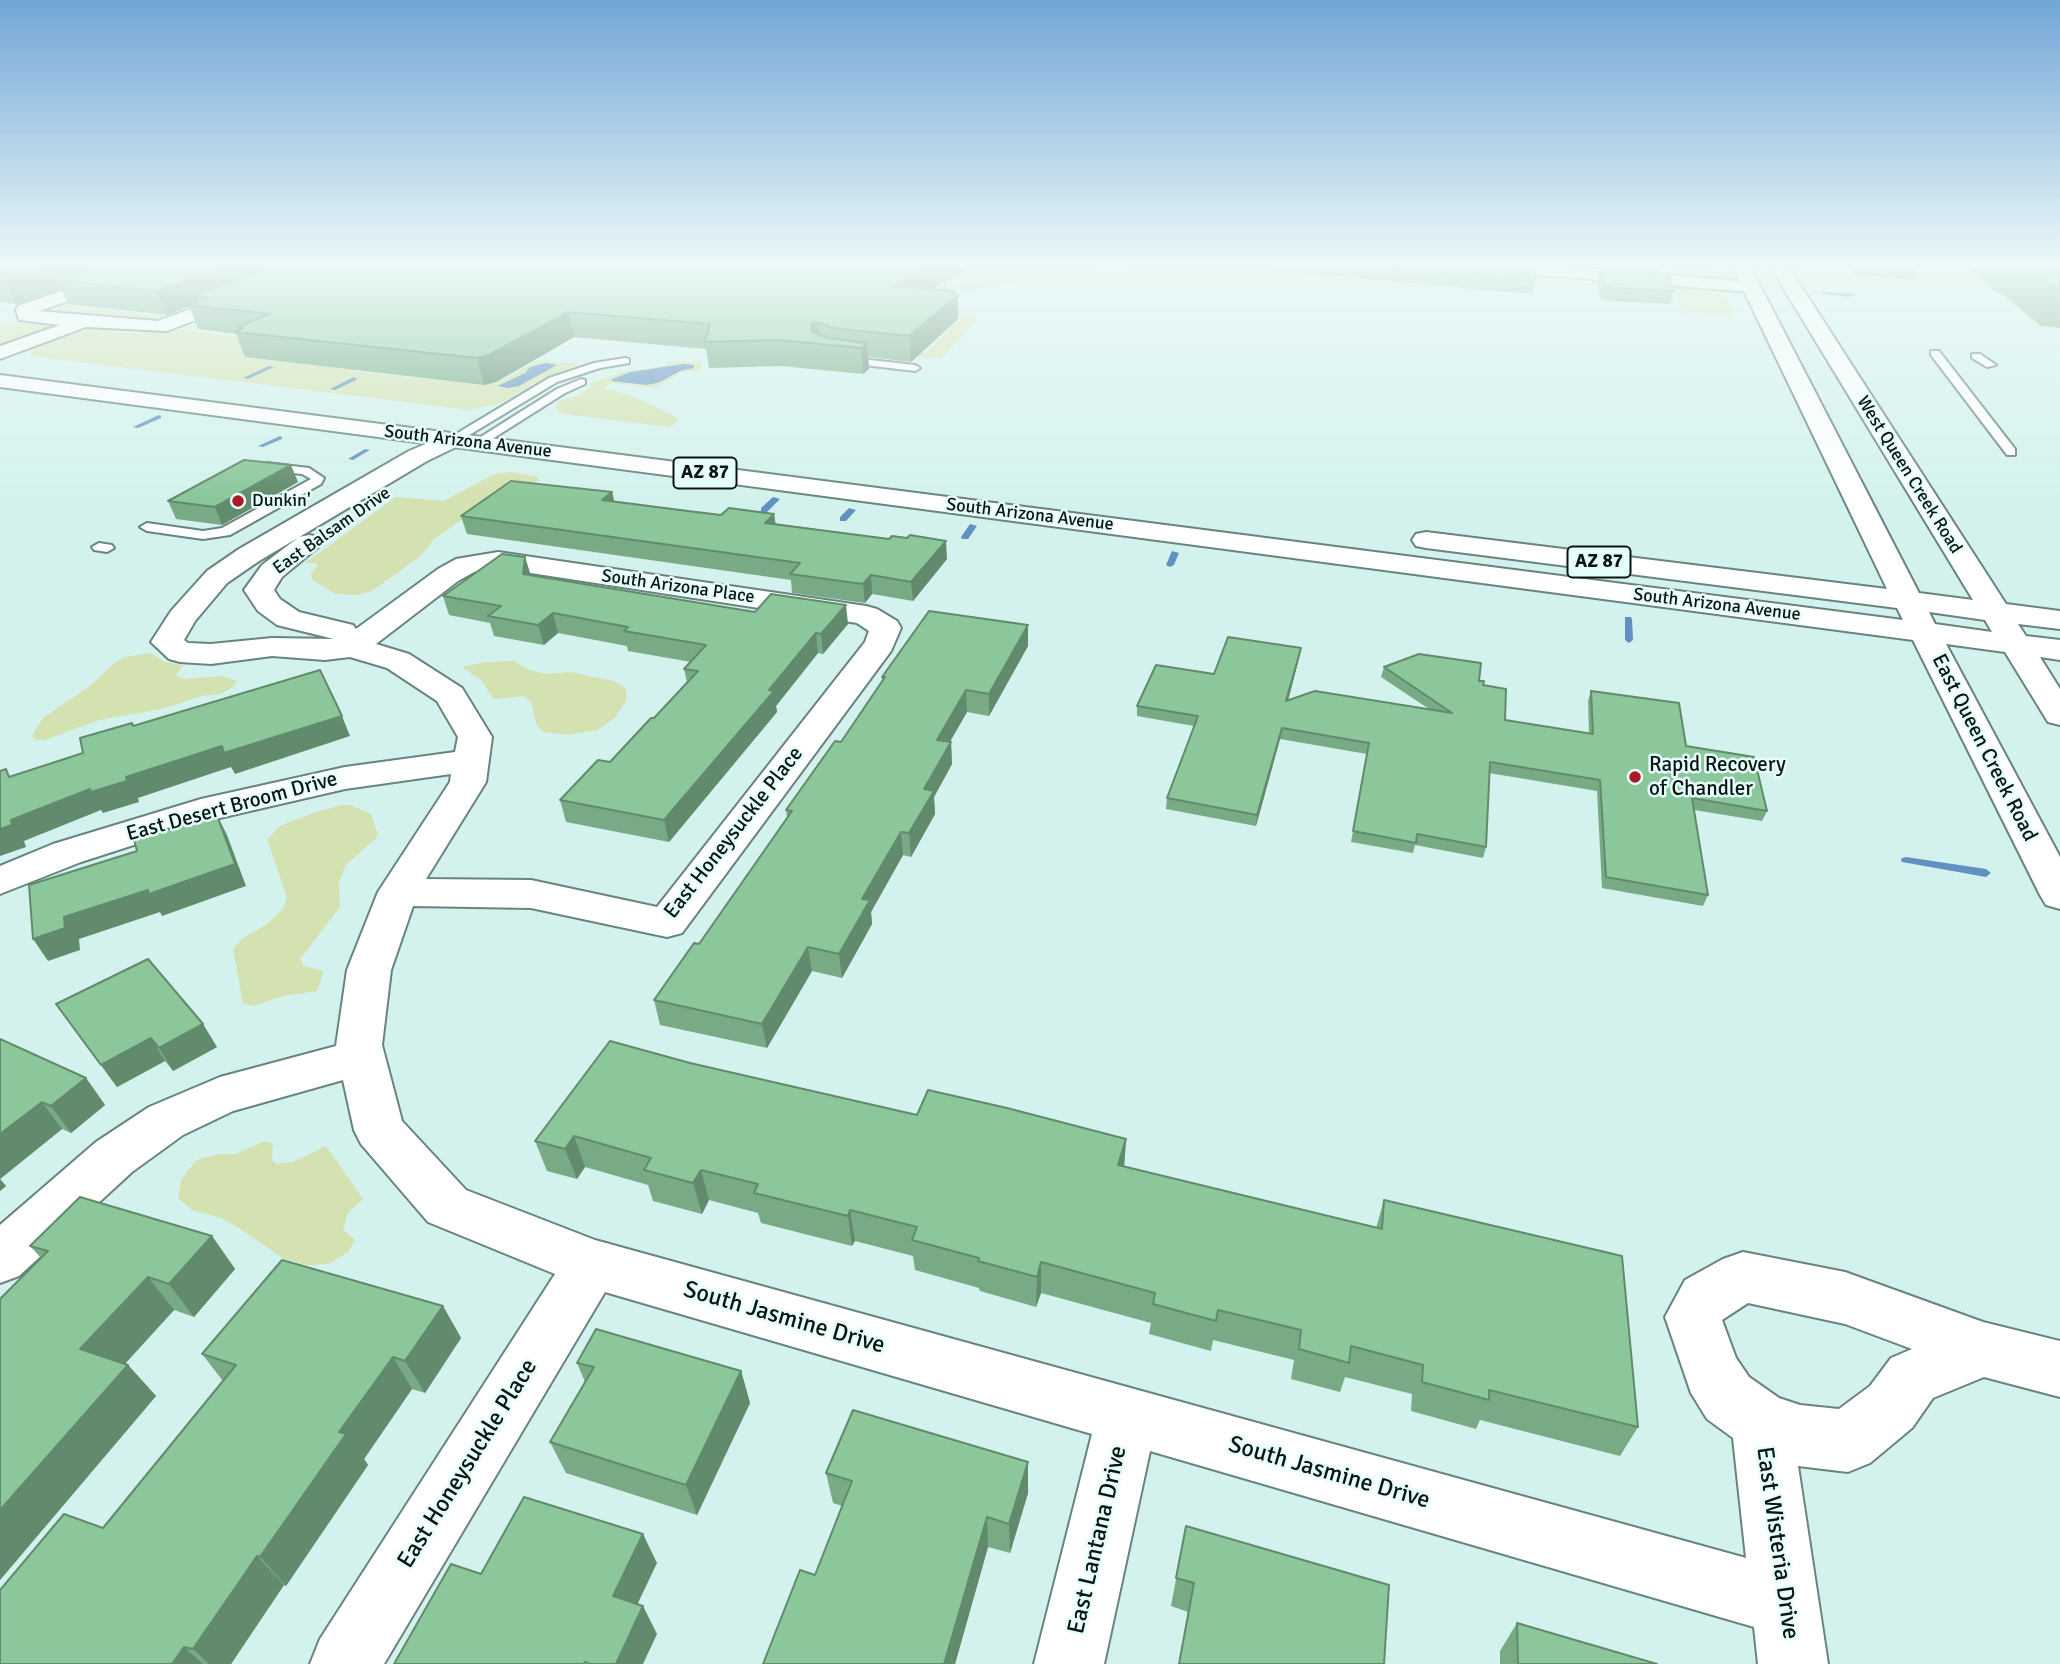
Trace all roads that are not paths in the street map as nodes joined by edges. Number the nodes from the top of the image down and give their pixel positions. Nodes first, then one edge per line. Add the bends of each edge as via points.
1 (24, 344) edge
2 (1780, 344) edge
3 (1828, 344) edge
4 (0, 352) edge
5 (1935, 354) dead end
6 (1976, 356) dead end
7 (832, 359) edge
8 (0, 361) edge
9 (1991, 365) dead end
10 (915, 368) dead end
11 (0, 381) edge
12 (539, 388) junction
13 (561, 391) junction
14 (330, 402) dead end
15 (507, 425) junction
16 (463, 430) junction
17 (561, 431) dead end
18 (629, 440) dead end
19 (2011, 452) dead end
20 (805, 462) dead end
21 (255, 468) edge
22 (1291, 523) dead end
23 (147, 527) dead end
24 (1908, 601) junction
25 (1997, 612) junction
26 (2060, 620) edge
27 (886, 628) joint
28 (1924, 632) junction
29 (291, 633) junction
30 (336, 637) junction
31 (2017, 644) junction
32 (2060, 650) edge
33 (2060, 715) edge
34 (471, 761) junction
35 (0, 881) edge
36 (398, 892) junction
37 (2060, 895) edge
38 (362, 1057) junction
39 (0, 1259) edge
40 (592, 1264) junction
41 (1983, 1349) junction
42 (2060, 1369) edge
43 (1127, 1416) junction
44 (1761, 1422) junction
45 (1783, 1602) junction
46 (345, 1664) edge
47 (1069, 1664) edge
48 (1793, 1664) edge

1 - 4 main road
2 - 24 main road
3 - 25 main road, West Queen Creek Road
5 - 19 lane
6 - 9 lane
7 - 10 lane
8 - 14 main road
11 - 16 main road, South Arizona Avenue / AZ 87
12 - 13 lane
12 - 13 lane via 576,371 625,361
12 - 16 lane
13 - 15 lane
15 - 16 main road, South Arizona Avenue / AZ 87
15 - 17 main road, South Arizona Avenue / AZ 87
16 - 28 main road, South Arizona Avenue / AZ 87 via 1123,515
16 - 29 main road, East Balsam Drive via 440,459 272,571 259,590
16 - 29 main road, East Balsam Drive via 217,577 167,642 180,652 211,654 244,648 272,633
18 - 20 main road, AZ 87
21 - 23 lane via 305,471 318,478 225,532 203,535
22 - 24 main road, South Arizona Avenue / AZ 87
24 - 25 main road, South Arizona Avenue / AZ 87
24 - 28 main road, East Queen Creek Road
25 - 26 main road, South Arizona Avenue / AZ 87
25 - 31 main road
27 - 30 main road, South Arizona Place via 866,615 498,560 466,565
27 - 36 main road, East Honeysuckle Place via 880,644 667,923 531,894
28 - 31 main road, South Arizona Avenue / AZ 87
28 - 37 main road, East Queen Creek Road
29 - 30 main road, South Jasmine Drive via 325,650
30 - 34 main road, South Jasmine Drive via 398,661 450,695 475,737
31 - 32 main road, South Arizona Avenue / AZ 87
31 - 33 main road
34 - 35 main road, East Desert Broom Drive via 345,778 201,811 67,853
34 - 36 main road, South Jasmine Drive via 468,782
36 - 38 main road, South Jasmine Drive via 369,970 359,1045
38 - 39 main road via 220,1096 166,1121 114,1157
38 - 40 main road, South Jasmine Drive via 379,1130 447,1206
40 - 43 main road, South Jasmine Drive
40 - 46 main road, East Honeysuckle Place
41 - 42 main road
41 - 44 main road via 1912,1378 1891,1407 1848,1441 1800,1436
41 - 44 main road via 1845,1298 1743,1277 1705,1298 1693,1317 1712,1373 1728,1398
43 - 45 main road, South Jasmine Drive
43 - 47 main road, East Lantana Drive
44 - 45 main road, East Wisteria Drive
45 - 48 main road, East Wisteria Drive

